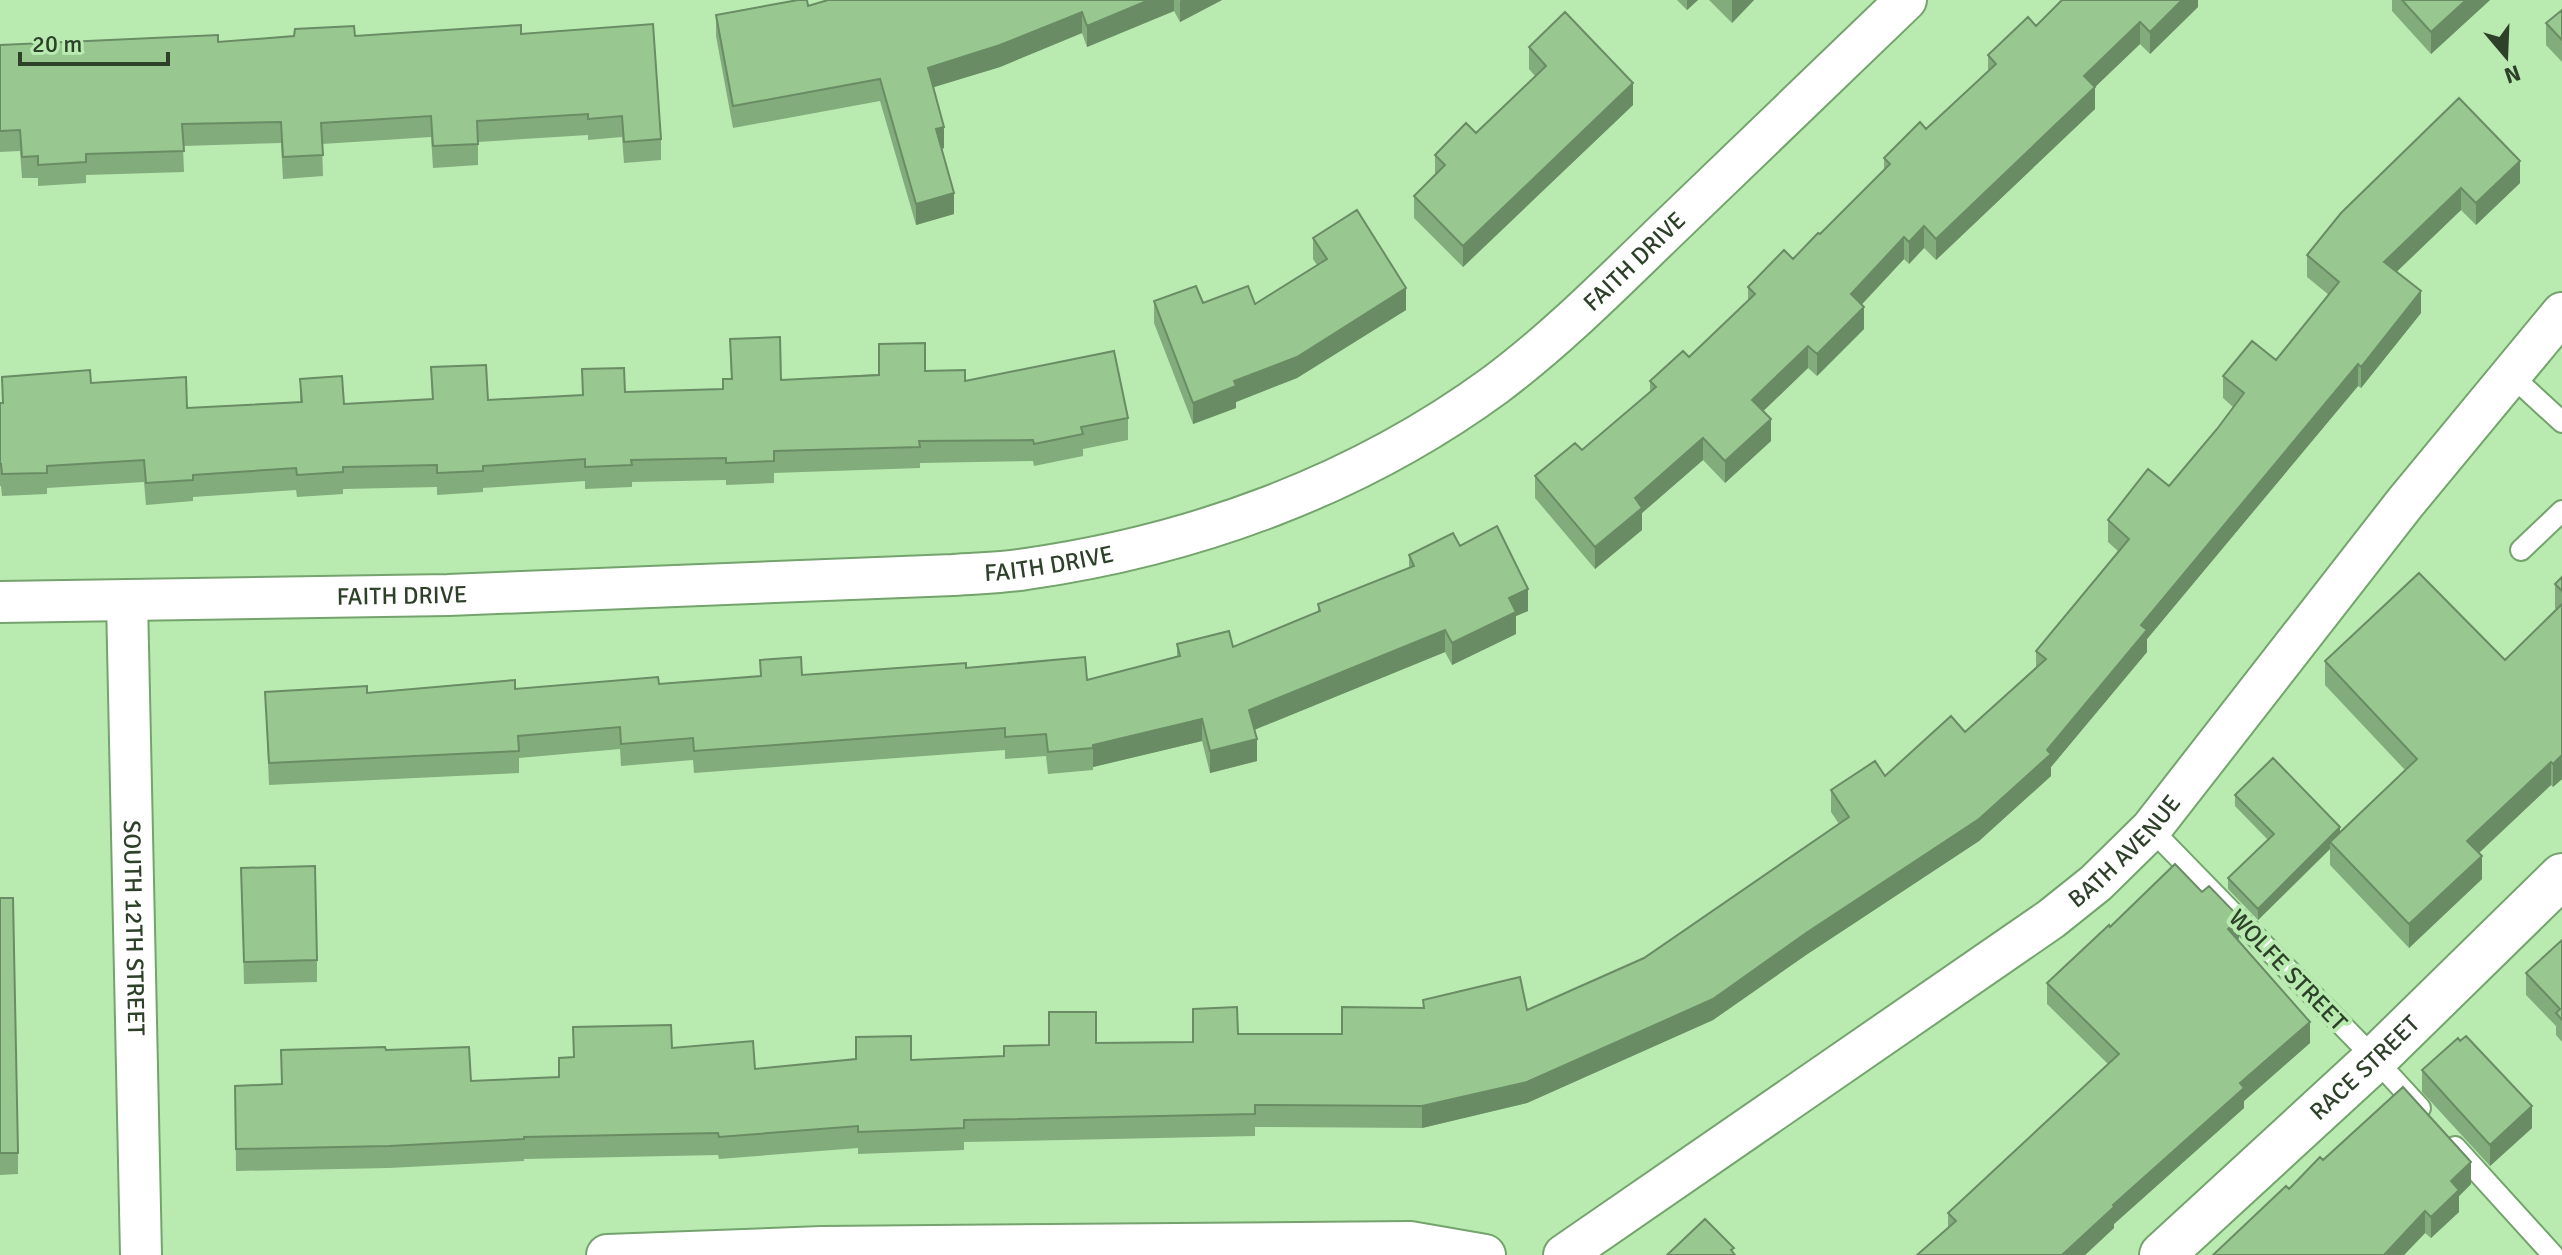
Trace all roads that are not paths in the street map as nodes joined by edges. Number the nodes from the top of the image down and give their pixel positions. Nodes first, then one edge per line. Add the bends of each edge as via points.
1 (1906, 0) edge
2 (2562, 313) edge
3 (2511, 375) junction
4 (2562, 422) edge
5 (2562, 511) edge
6 (2521, 550) dead end
7 (127, 600) junction
8 (0, 602) edge
9 (2151, 829) junction
10 (2562, 876) edge
11 (2375, 1059) junction
12 (141, 1255) edge
13 (607, 1255) edge
14 (1485, 1255) edge
15 (1564, 1255) edge
16 (2162, 1255) edge
17 (2553, 1255) edge

1 - 7 street, FAITH DRIVE via 1572,321 1494,385 1410,440 1334,480 1228,523 1126,552 1023,570 953,575 448,595
2 - 3 street, BATH AVENUE
3 - 4 lane
3 - 9 street, BATH AVENUE
5 - 6 lane
7 - 8 street, FAITH DRIVE
7 - 12 street, SOUTH 12TH STREET
9 - 11 lane, WOLFE STREET
9 - 15 street, BATH AVENUE via 2051,919
10 - 11 main road, RACE STREET
11 - 16 main road, RACE STREET
11 - 17 lane, WOLFE STREET
13 - 14 street via 822,1247 1410,1242

